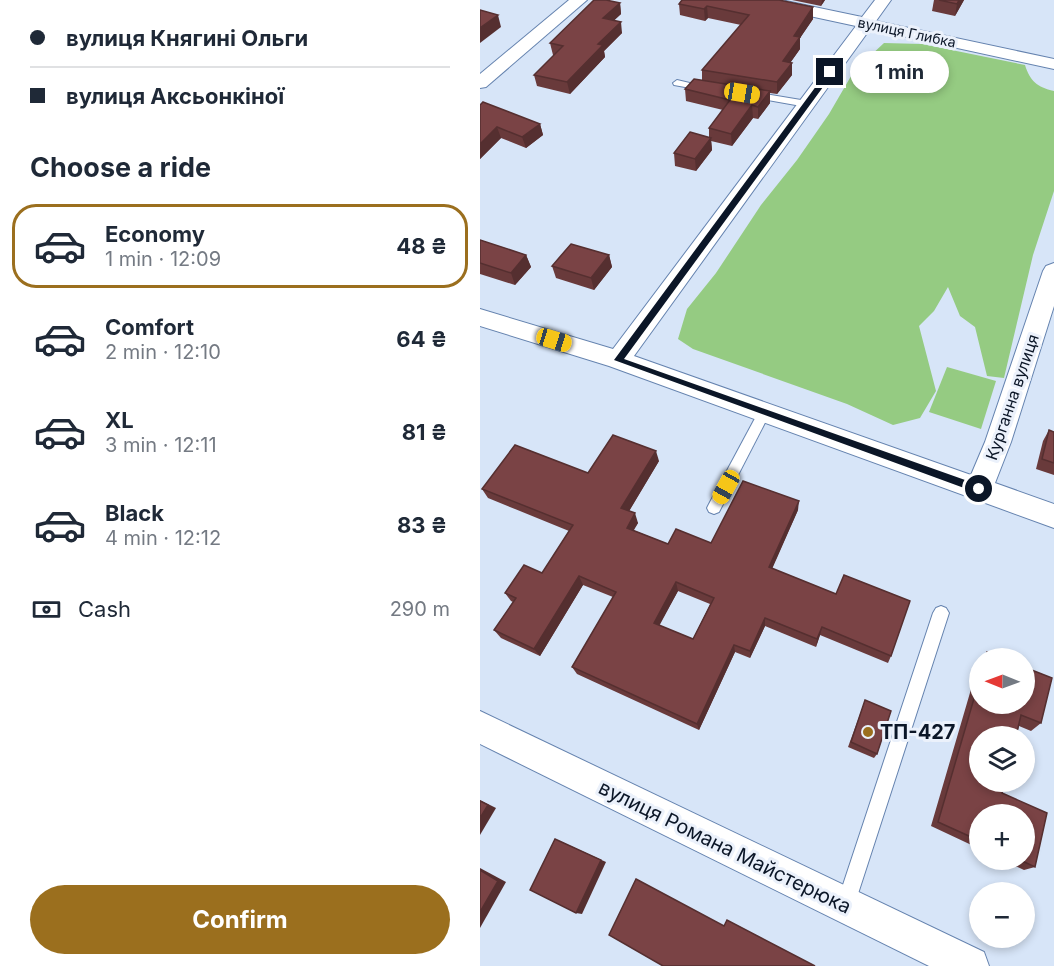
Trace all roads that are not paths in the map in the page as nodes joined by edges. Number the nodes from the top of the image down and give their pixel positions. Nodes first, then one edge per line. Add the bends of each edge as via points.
1 (579, 0) edge
2 (759, 0) edge
3 (883, 0) edge
4 (866, 23) junction
5 (1054, 64) edge
6 (480, 83) edge
7 (677, 83) dead end
8 (712, 89) edge
9 (748, 94) edge
10 (807, 104) junction
11 (1054, 271) edge
12 (483, 323) edge
13 (618, 360) junction
14 (764, 413) junction
15 (979, 489) junction
16 (714, 508) dead end
17 (1054, 516) edge
18 (941, 613) dead end
19 (480, 727) edge
20 (845, 905) junction
21 (970, 966) edge

1 - 6 street
2 - 4 street, вулиця Глибка
3 - 4 street
4 - 5 street, вулиця Глибка
4 - 10 street
7 - 8 lane
9 - 10 lane
10 - 13 street
11 - 15 street, Курганна вулиця
12 - 13 street
13 - 14 street
14 - 15 street
14 - 16 lane
15 - 17 street
18 - 20 lane
19 - 20 street, вулиця Романа Майстерюка
20 - 21 street, вулиця Романа Майстерюка

